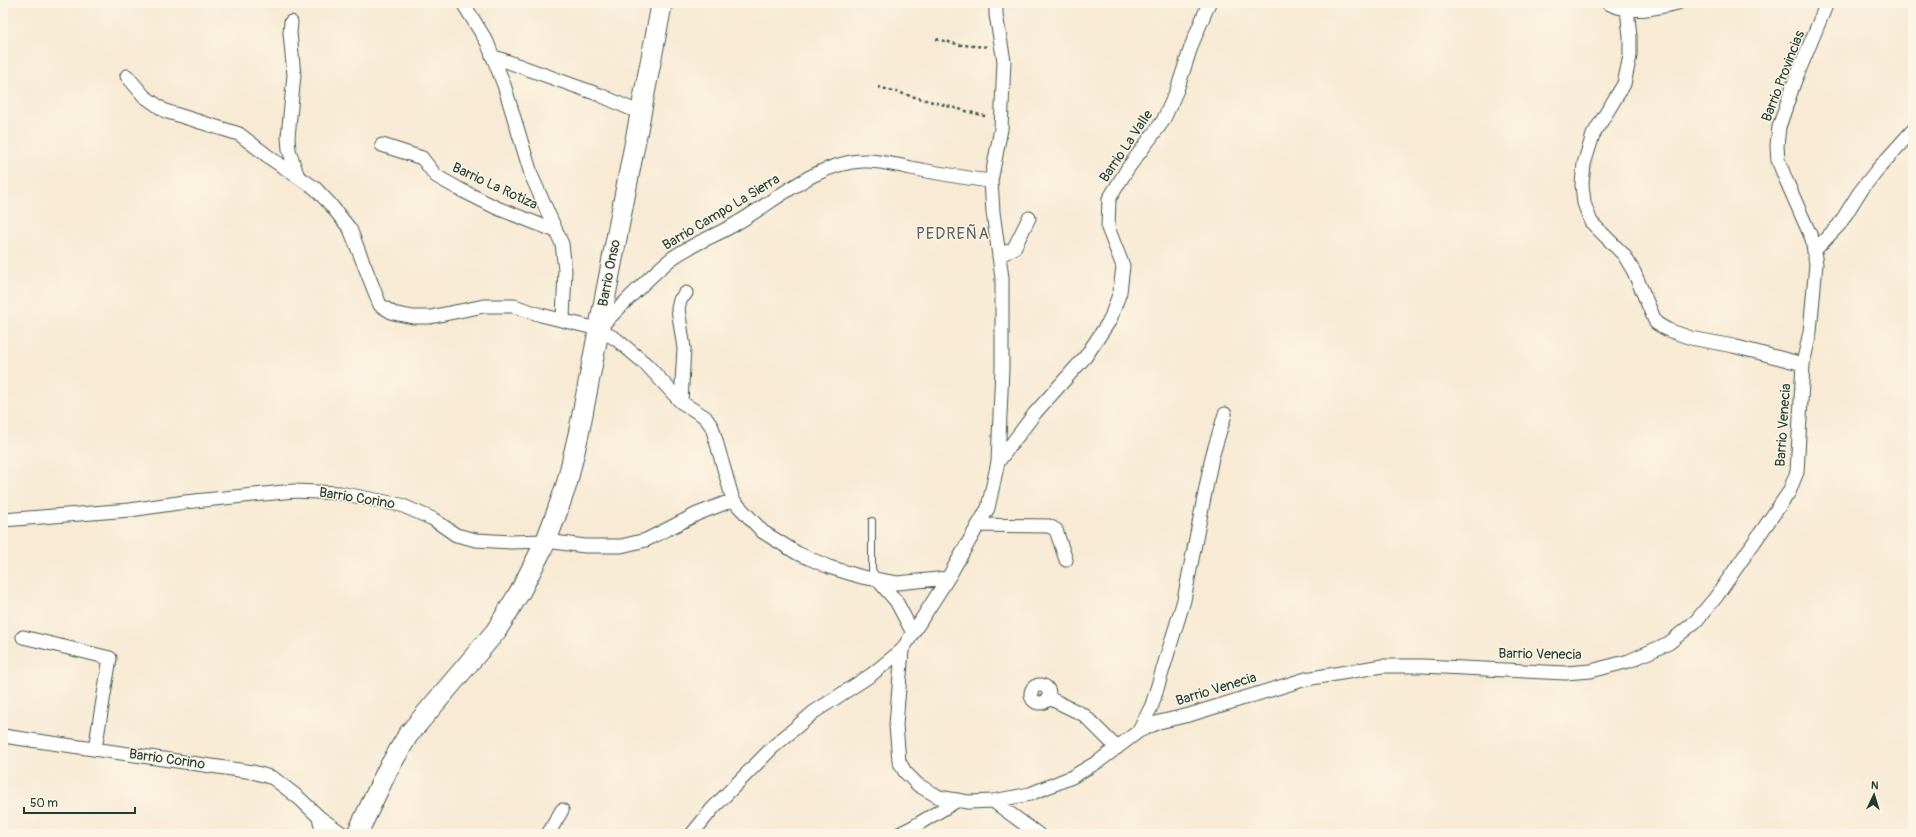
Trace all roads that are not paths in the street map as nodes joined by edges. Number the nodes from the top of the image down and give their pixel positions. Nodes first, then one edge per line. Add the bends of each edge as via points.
1 (463, 3) edge
2 (662, 3) edge
3 (996, 3) edge
4 (1209, 3) edge
5 (1608, 3) edge
6 (1678, 3) edge
7 (1827, 3) edge
8 (1626, 9) junction
9 (291, 22) dead end
10 (492, 56) junction
11 (127, 76) dead end
12 (640, 113) junction
13 (1913, 130) edge
14 (382, 145) dead end
15 (297, 174) junction
16 (991, 181) junction
17 (1029, 218) dead end
18 (556, 231) junction
19 (1815, 250) junction
20 (999, 256) junction
21 (686, 293) dead end
22 (563, 320) junction
23 (598, 329) junction
24 (1804, 364) junction
25 (681, 402) junction
26 (1225, 414) dead end
27 (998, 462) junction
28 (732, 500) junction
29 (3, 520) edge
30 (872, 520) dead end
31 (978, 526) junction
32 (546, 541) junction
33 (1066, 560) dead end
34 (948, 578) junction
35 (878, 580) junction
36 (913, 633) junction
37 (23, 638) dead end
38 (902, 650) junction
39 (1049, 698) dead end
40 (1139, 731) junction
41 (3, 736) edge
42 (1117, 748) junction
43 (95, 749) junction
44 (958, 800) junction
45 (993, 801) junction
46 (562, 810) dead end
47 (319, 817) junction
48 (323, 834) edge
49 (343, 834) edge
50 (357, 834) edge
51 (548, 834) edge
52 (692, 834) edge
53 (899, 834) edge
54 (1038, 834) edge

1 - 10 street, Barrio La Rotiza via 487,42
2 - 12 main road, Barrio Onso
3 - 16 street via 1004,61 1002,121 996,165
4 - 27 street, Barrio La Valle via 1163,121 1128,168 1109,199 1108,228 1123,266 1120,292 1110,320 1086,356 1035,413
5 - 8 street
6 - 8 street via 1641,10
7 - 19 street, Barrio Provincias via 1794,83 1780,127 1777,146 1778,160
8 - 24 street via 1630,56 1624,84 1593,135 1584,164 1584,203 1591,222 1624,256 1634,272 1656,323 1690,338
9 - 15 street via 294,75 288,137 289,150
10 - 12 street via 600,95
10 - 18 street, Barrio La Rotiza via 504,85 532,177
11 - 15 street via 144,96 165,112 239,134 273,160
12 - 23 main road, Barrio Onso
13 - 19 street via 1859,193 1839,225
14 - 18 street, Barrio La Rotiza via 422,158 436,176 497,208
15 - 22 street via 315,188 350,229 380,305 392,313 430,317 484,306 514,306
16 - 20 street
16 - 23 street, Barrio Campo La Sierra via 863,160 822,172 778,195 737,223 673,258
17 - 20 street via 1014,248
18 - 22 street, Barrio La Rotiza via 562,244 566,270
19 - 24 street, Barrio Provincias via 1814,297
20 - 27 street via 1002,278 1002,368
21 - 25 street via 680,300 678,309 684,348
22 - 23 street
23 - 25 street via 616,339 647,365
23 - 32 main road, Barrio Onso via 567,483
24 - 40 street, Barrio Venecia via 1797,472 1789,492 1716,597 1696,621 1669,643 1629,661 1590,671 1565,673 1382,666 1338,672 1266,690 1159,722
25 - 28 street via 705,417 712,427
26 - 40 street, Barrio Venecia via 1212,457 1184,600 1152,705
27 - 31 street via 988,508
28 - 32 street via 697,514 646,540 621,546 585,546
28 - 35 street via 763,532 797,553 829,567 862,578
29 - 32 street, Barrio Corino via 130,510 294,490 340,493 401,505 433,519 456,535 476,540
30 - 35 lane via 872,570
31 - 33 street via 1049,526 1056,530
31 - 34 street
32 - 50 main road via 496,631 408,735 387,771
34 - 35 street via 896,583
34 - 36 street
35 - 36 street via 896,601
36 - 38 street
37 - 43 street via 110,658
38 - 44 street, Barrio Venecia via 896,725 899,761 905,772 918,785 939,797
38 - 52 street via 871,675 814,712 779,742 713,808
39 - 42 street via 1084,715
40 - 42 street, Barrio Venecia
41 - 43 street, Barrio Corino
42 - 45 street, Barrio Venecia via 1072,777 1030,794
43 - 47 street, Barrio Corino via 253,772 273,778
44 - 45 street, Barrio Venecia
44 - 53 street
45 - 54 street
46 - 51 street
47 - 48 street
47 - 49 street, Barrio Corino

